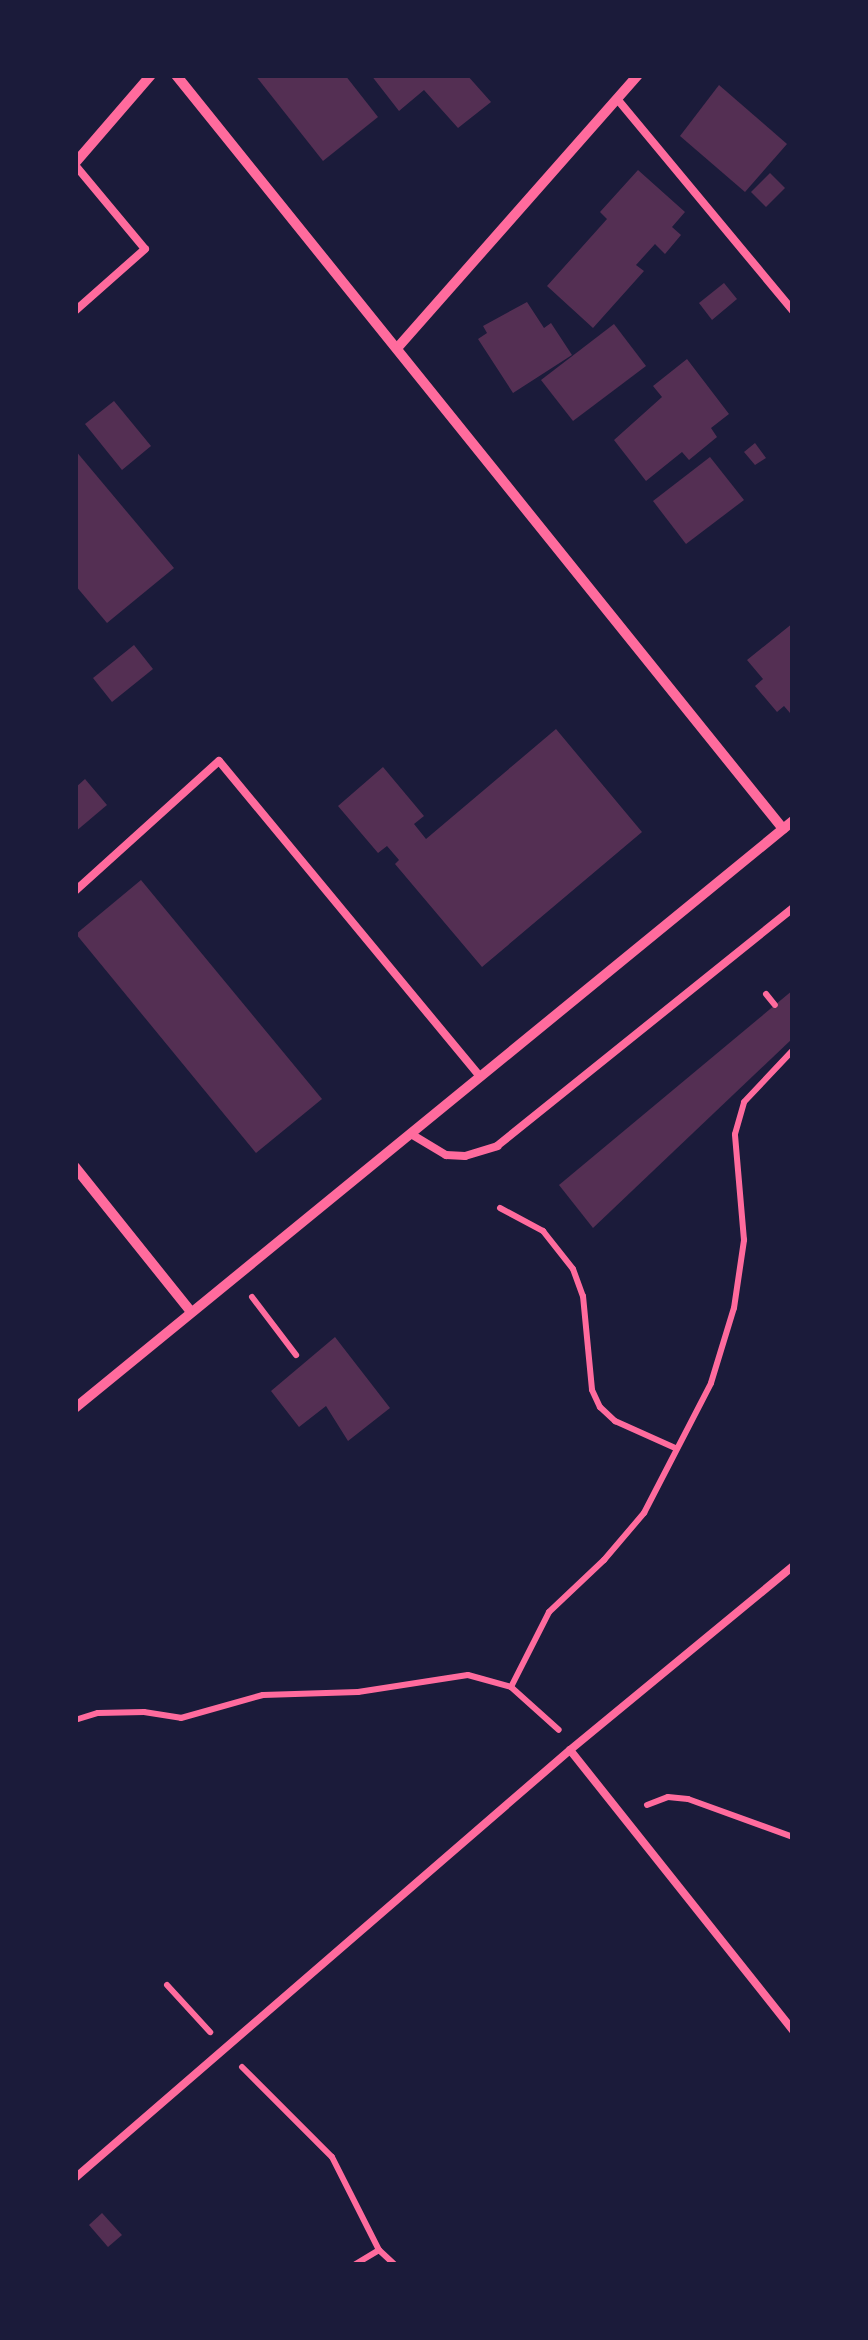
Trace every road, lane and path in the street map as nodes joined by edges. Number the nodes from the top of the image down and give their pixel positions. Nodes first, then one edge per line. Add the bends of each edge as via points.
1 (151, 75) edge
2 (176, 75) edge
3 (638, 75) edge
4 (618, 100) junction
5 (75, 164) edge
6 (793, 311) edge
7 (76, 313) edge
8 (399, 346) junction
9 (788, 825) edge
10 (75, 892) edge
11 (793, 908) edge
12 (766, 994) dead end
13 (775, 1005) dead end
14 (793, 1050) edge
15 (480, 1076) junction
16 (411, 1134) junction
17 (75, 1167) edge
18 (500, 1208) dead end
19 (236, 1276) junction
20 (192, 1312) junction
21 (296, 1355) dead end
22 (75, 1408) edge
23 (675, 1448) junction
24 (793, 1566) edge
25 (511, 1687) junction
26 (75, 1720) edge
27 (570, 1750) junction
28 (625, 1819) junction
29 (793, 1837) edge
30 (167, 1985) dead end
31 (793, 2030) edge
32 (225, 2049) junction
33 (75, 2178) edge
34 (379, 2250) junction
35 (354, 2265) edge
36 (395, 2265) edge

1 - 5 street
2 - 8 street
3 - 4 street
4 - 6 lane
4 - 8 street
5 - 7 lane via 146,248
8 - 9 street
9 - 15 street
10 - 15 lane via 219,761
11 - 16 lane via 497,1146 446,1155
12 - 13 path
14 - 23 path via 744,1102 735,1134 744,1240 734,1308 711,1382
15 - 16 street
16 - 19 street
17 - 20 street
18 - 23 path via 543,1231 573,1269 600,1407 615,1421
19 - 20 street
19 - 21 path
20 - 22 street
23 - 25 path via 644,1513 550,1612
24 - 27 lane
25 - 26 path via 468,1675 358,1692 263,1695 181,1718 144,1712
25 - 27 path via 554,1722
27 - 28 lane
27 - 32 lane
28 - 29 path via 668,1798 688,1799
28 - 31 lane
30 - 32 path
32 - 33 lane
32 - 34 path via 332,2157
34 - 35 path
34 - 36 path

